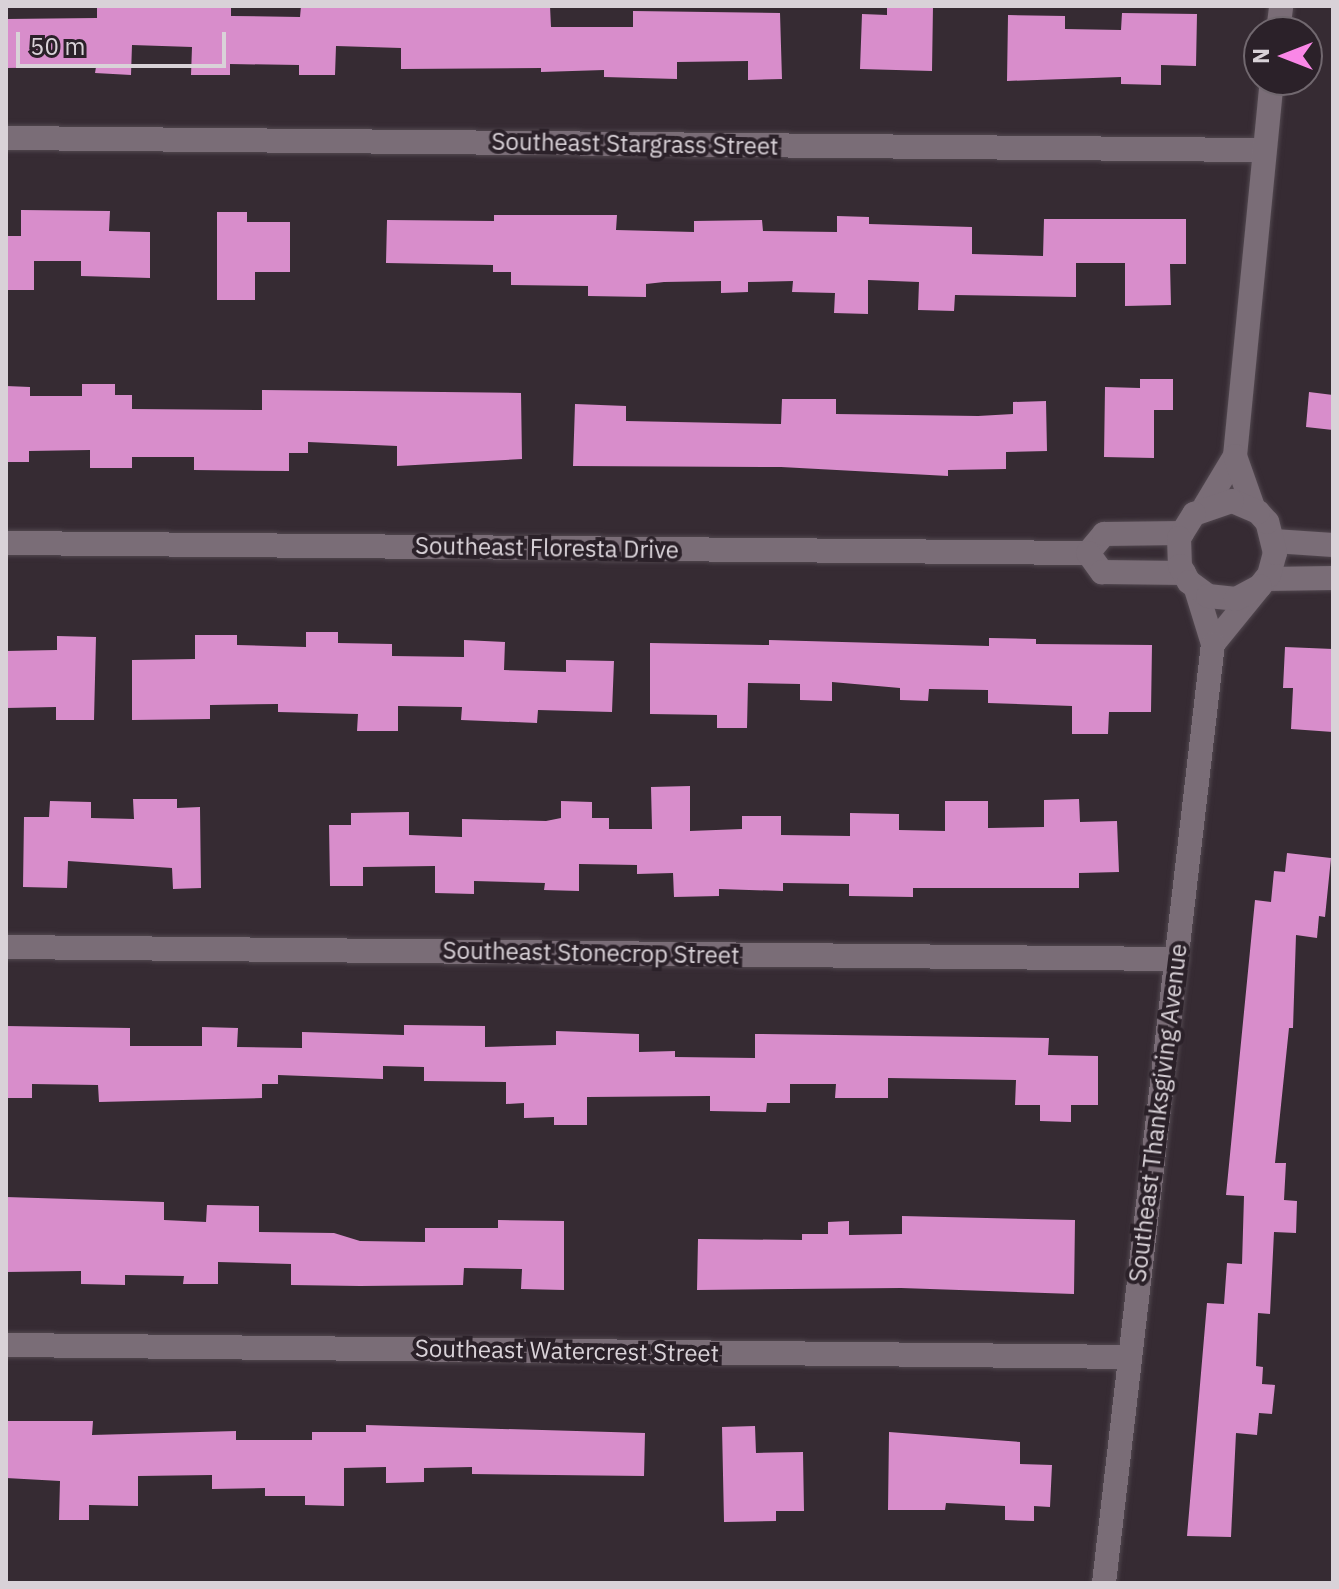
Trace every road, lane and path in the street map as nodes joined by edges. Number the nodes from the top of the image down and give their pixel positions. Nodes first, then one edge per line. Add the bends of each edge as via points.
1 (1270, 96) edge
2 (6, 138) edge
3 (1264, 150) junction
4 (1235, 456) junction
5 (1205, 506) junction
6 (1254, 510) junction
7 (1182, 533) junction
8 (1274, 541) junction
9 (6, 543) edge
10 (1333, 545) edge
11 (1088, 553) junction
12 (1333, 578) edge
13 (1190, 581) junction
14 (1263, 582) junction
15 (1213, 644) junction
16 (6, 947) edge
17 (1177, 959) junction
18 (6, 1345) edge
19 (1128, 1357) junction
20 (1104, 1583) edge

1 - 3 street
2 - 3 street, Southeast Stargrass Street
3 - 4 street
4 - 5 street
4 - 6 street
5 - 6 street via 1232,501
5 - 7 street
6 - 8 street via 1267,522
7 - 11 street via 1104,534
7 - 13 street via 1178,552
8 - 10 street
8 - 14 street via 1274,563
9 - 11 street, Southeast Floresta Drive
11 - 13 street via 1102,572
12 - 14 street
13 - 14 street via 1236,599
13 - 15 street, Southeast Thanksgiving Avenue
14 - 15 street
15 - 17 street, Southeast Thanksgiving Avenue
16 - 17 street, Southeast Stonecrop Street
17 - 19 street, Southeast Thanksgiving Avenue
18 - 19 street, Southeast Watercrest Street
19 - 20 street, Southeast Thanksgiving Avenue

